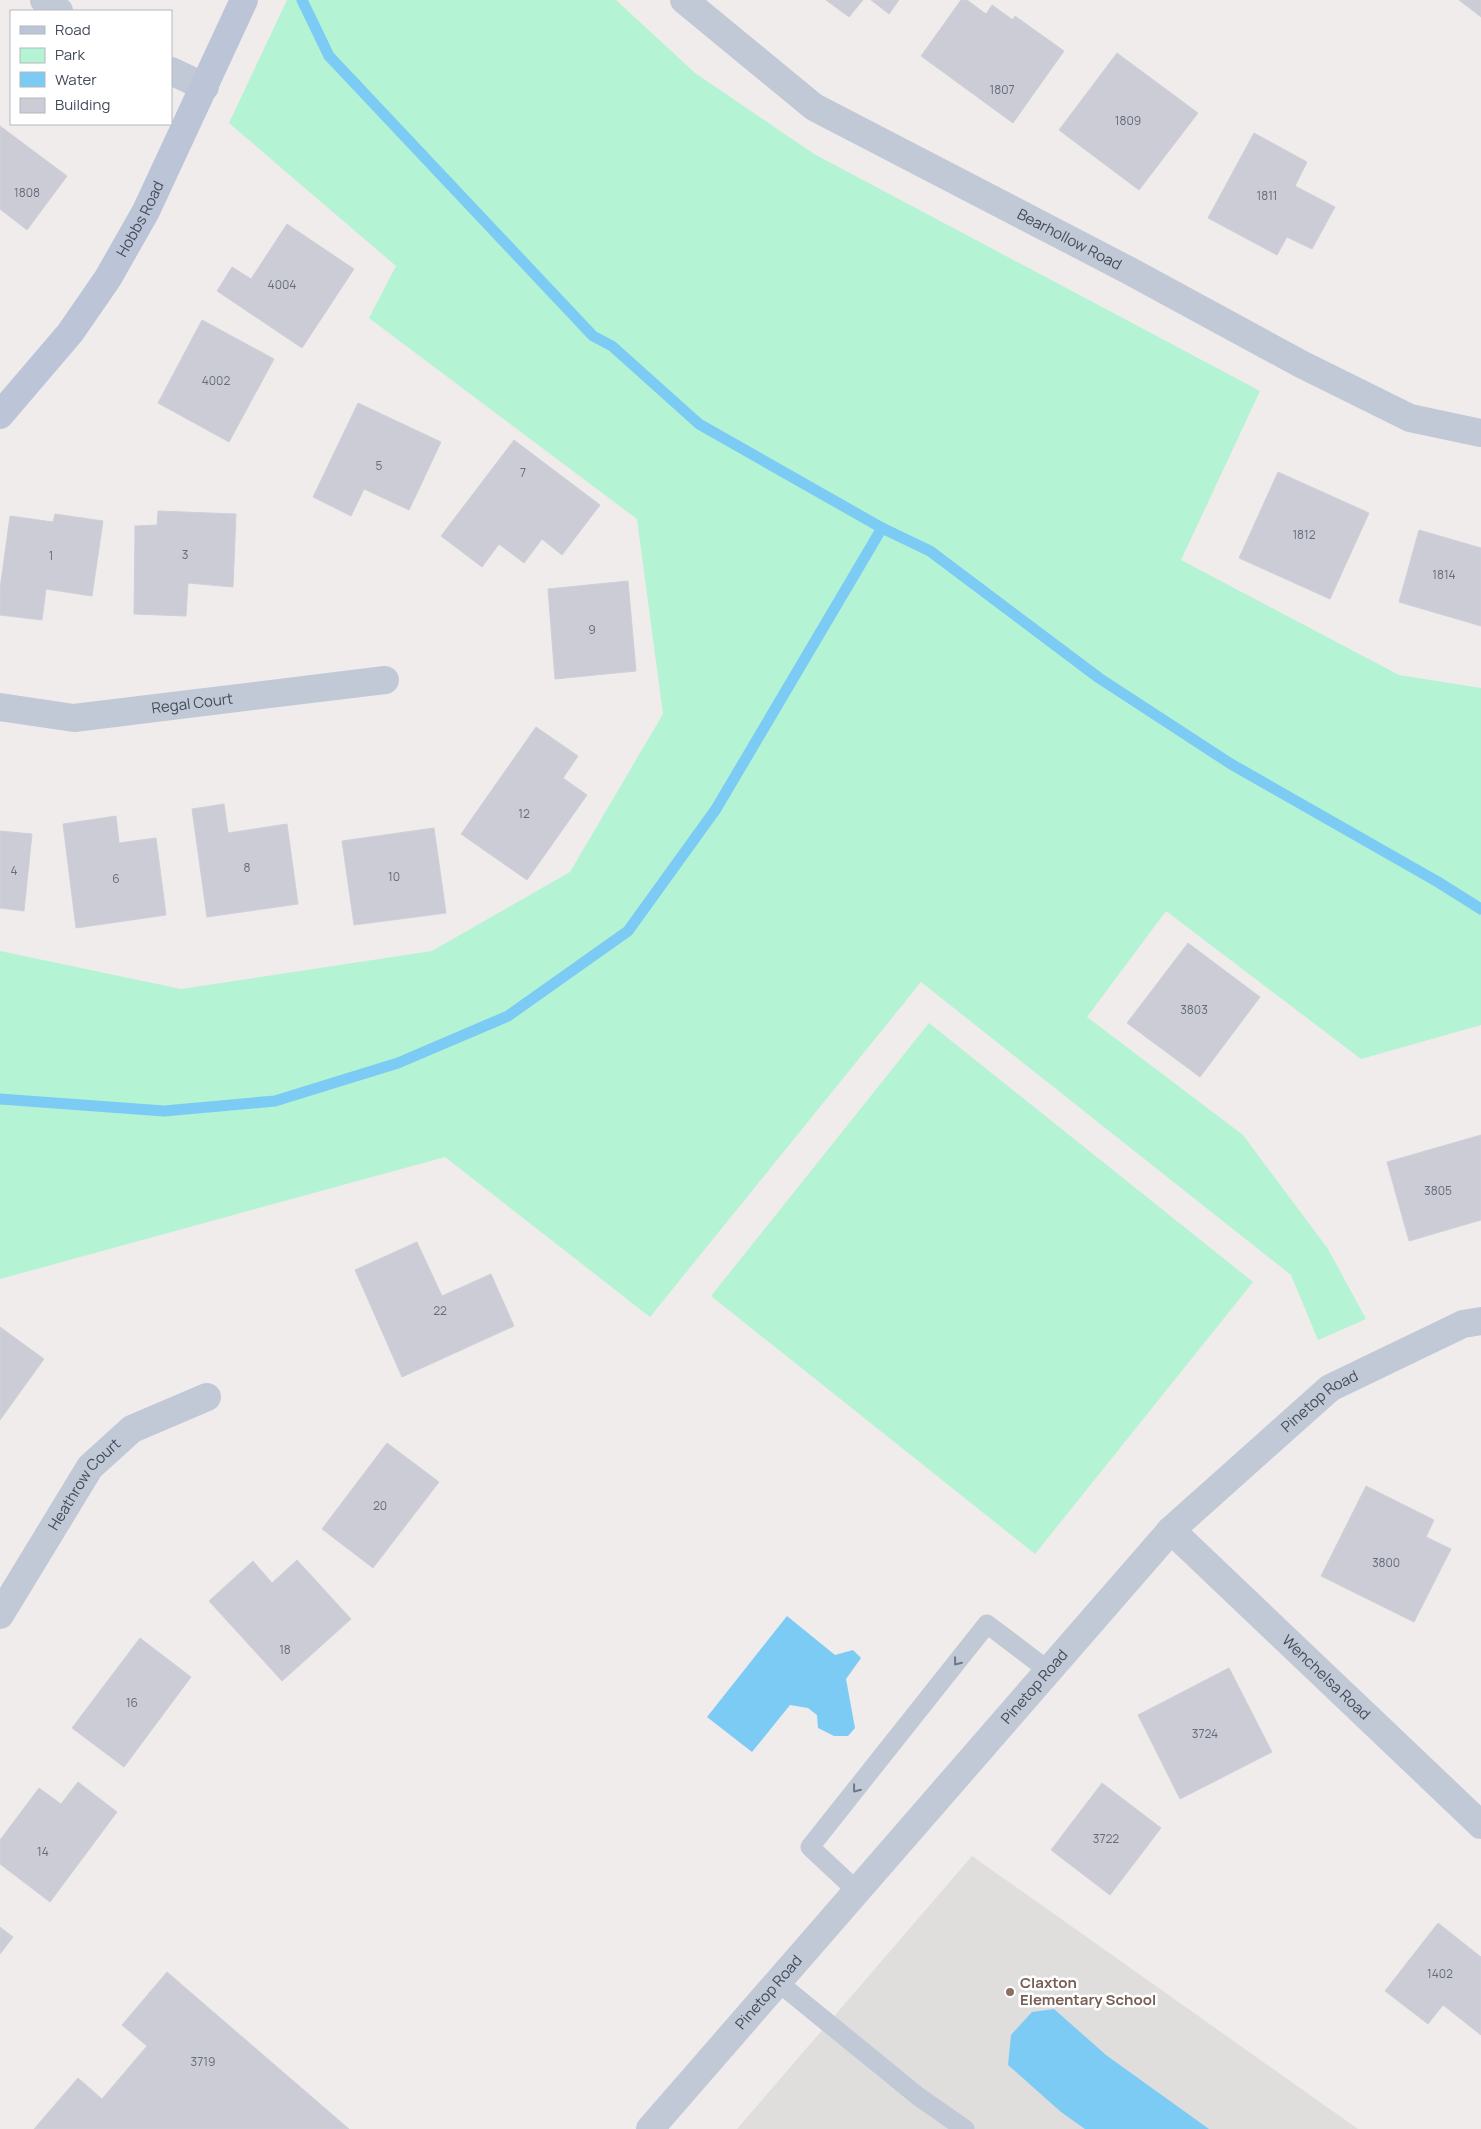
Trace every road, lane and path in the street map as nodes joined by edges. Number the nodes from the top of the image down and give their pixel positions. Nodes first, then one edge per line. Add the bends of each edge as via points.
1 (44, 0) edge
2 (244, 0) edge
3 (684, 0) edge
4 (58, 10) edge
5 (172, 71) edge
6 (205, 87) junction
7 (0, 415) edge
8 (1481, 433) edge
9 (385, 680) dead end
10 (0, 707) edge
11 (1481, 1321) edge
12 (207, 1397) dead end
13 (1172, 1530) junction
14 (0, 1615) edge
15 (1049, 1671) junction
16 (1481, 1824) edge
17 (857, 1891) junction
18 (778, 1983) junction
19 (650, 2129) edge
20 (965, 2129) edge

1 - 4 street
2 - 6 street, Hobbs Road
3 - 8 street, Bearhollow Road via 814,108 1410,418
5 - 6 street
6 - 7 street, Hobbs Road via 146,211 108,278 70,333
9 - 10 street, Regal Court via 74,718
11 - 13 street, Pinetop Road via 1463,1324 1330,1388
12 - 14 street, Heathrow Court via 132,1429 90,1467
13 - 15 street, Pinetop Road
13 - 16 street, Wenchelsa Road
15 - 17 street, Pinetop Road
15 -> 17 lane via 987,1624 810,1847
17 - 18 street, Pinetop Road
18 - 19 street, Pinetop Road
18 - 20 lane via 919,2097

